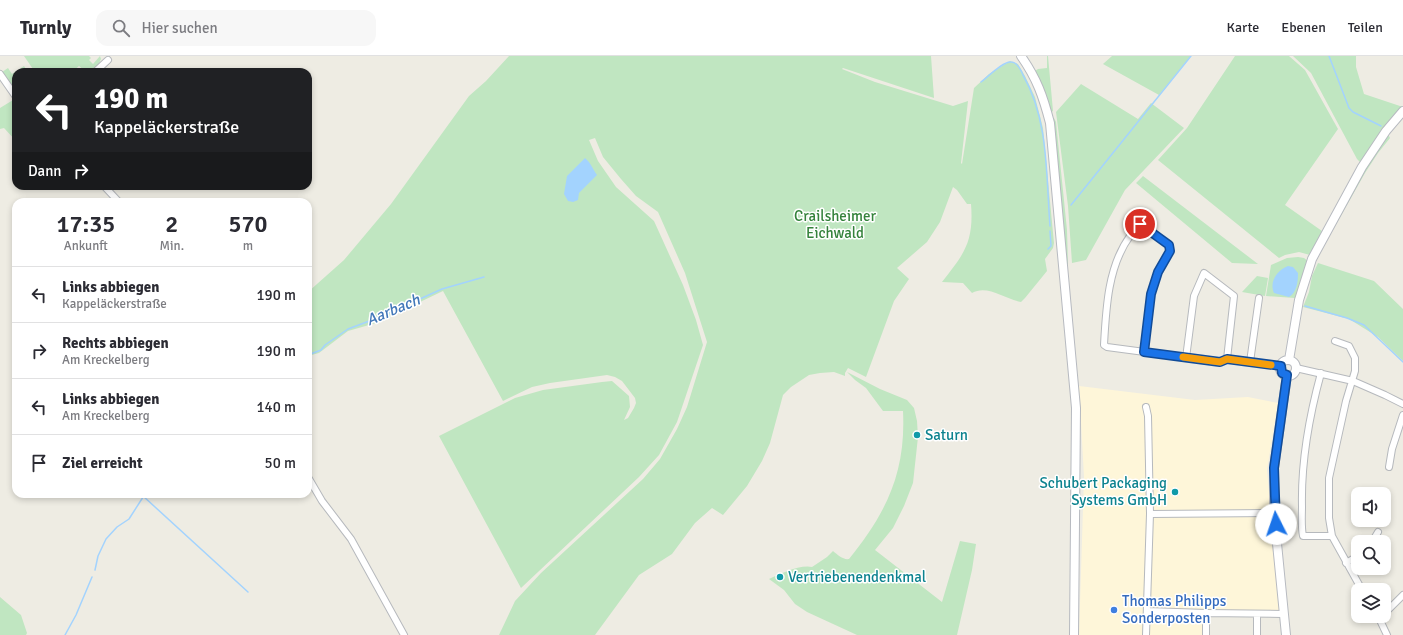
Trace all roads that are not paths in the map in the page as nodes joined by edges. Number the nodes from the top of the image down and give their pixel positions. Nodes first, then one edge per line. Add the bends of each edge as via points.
1 (1021, 56) edge
2 (108, 60) dead end
3 (99, 68) edge
4 (0, 74) edge
5 (12, 91) edge
6 (1403, 111) edge
7 (108, 190) edge
8 (115, 198) edge
9 (1259, 298) dead end
10 (1335, 341) dead end
11 (1144, 352) junction
12 (1186, 358) junction
13 (1227, 359) junction
14 (1289, 360) junction
15 (1250, 362) junction
16 (1281, 366) junction
17 (1296, 368) junction
18 (1322, 374) junction
19 (1287, 375) junction
20 (1353, 381) junction
21 (1403, 404) edge
22 (1146, 407) dead end
23 (1403, 415) edge
24 (1389, 467) dead end
25 (312, 484) edge
26 (1274, 513) junction
27 (1150, 514) junction
28 (1378, 532) dead end
29 (1376, 535) edge
30 (1332, 536) junction
31 (1351, 560) edge
32 (1346, 563) junction
33 (1358, 583) edge
34 (1403, 596) edge
35 (1391, 607) edge
36 (1147, 610) junction
37 (1206, 613) junction
38 (1257, 614) junction
39 (1283, 614) junction
40 (1383, 623) edge
41 (404, 635) edge
42 (1074, 635) edge
43 (1146, 635) edge
44 (1206, 635) edge
45 (1257, 635) edge
46 (1286, 635) edge
47 (1387, 635) edge

1 - 42 street via 1038,83 1050,123 1076,408
2 - 3 street
4 - 5 street
6 - 14 street via 1362,167 1312,258 1299,300
7 - 8 street
9 - 15 street
10 - 20 street via 1349,346 1355,358
11 - 11 street via 1151,294 1158,272 1170,251 1169,245 1140,224 1125,243 1115,266 1110,286 1104,345
11 - 12 street
12 - 13 street via 1220,362
12 - 13 street via 1194,296 1204,274 1234,296
13 - 15 street
14 - 16 street via 1284,361
14 - 17 street via 1294,362
15 - 16 street
16 - 19 street via 1282,373
17 - 18 street
17 - 19 street via 1294,373
18 - 20 street
18 - 30 street via 1307,438 1301,528 1303,536
19 - 26 street via 1274,468
20 - 21 street
20 - 30 street via 1329,478 1329,518
22 - 27 street
23 - 24 street
25 - 41 street via 351,539
26 - 27 street
26 - 39 street
27 - 36 street
28 - 29 street
30 - 32 street
31 - 32 street
32 - 33 street
34 - 35 street
36 - 37 street
36 - 43 street
37 - 38 street
37 - 44 street
38 - 39 street
38 - 45 street
39 - 46 street
40 - 47 street

